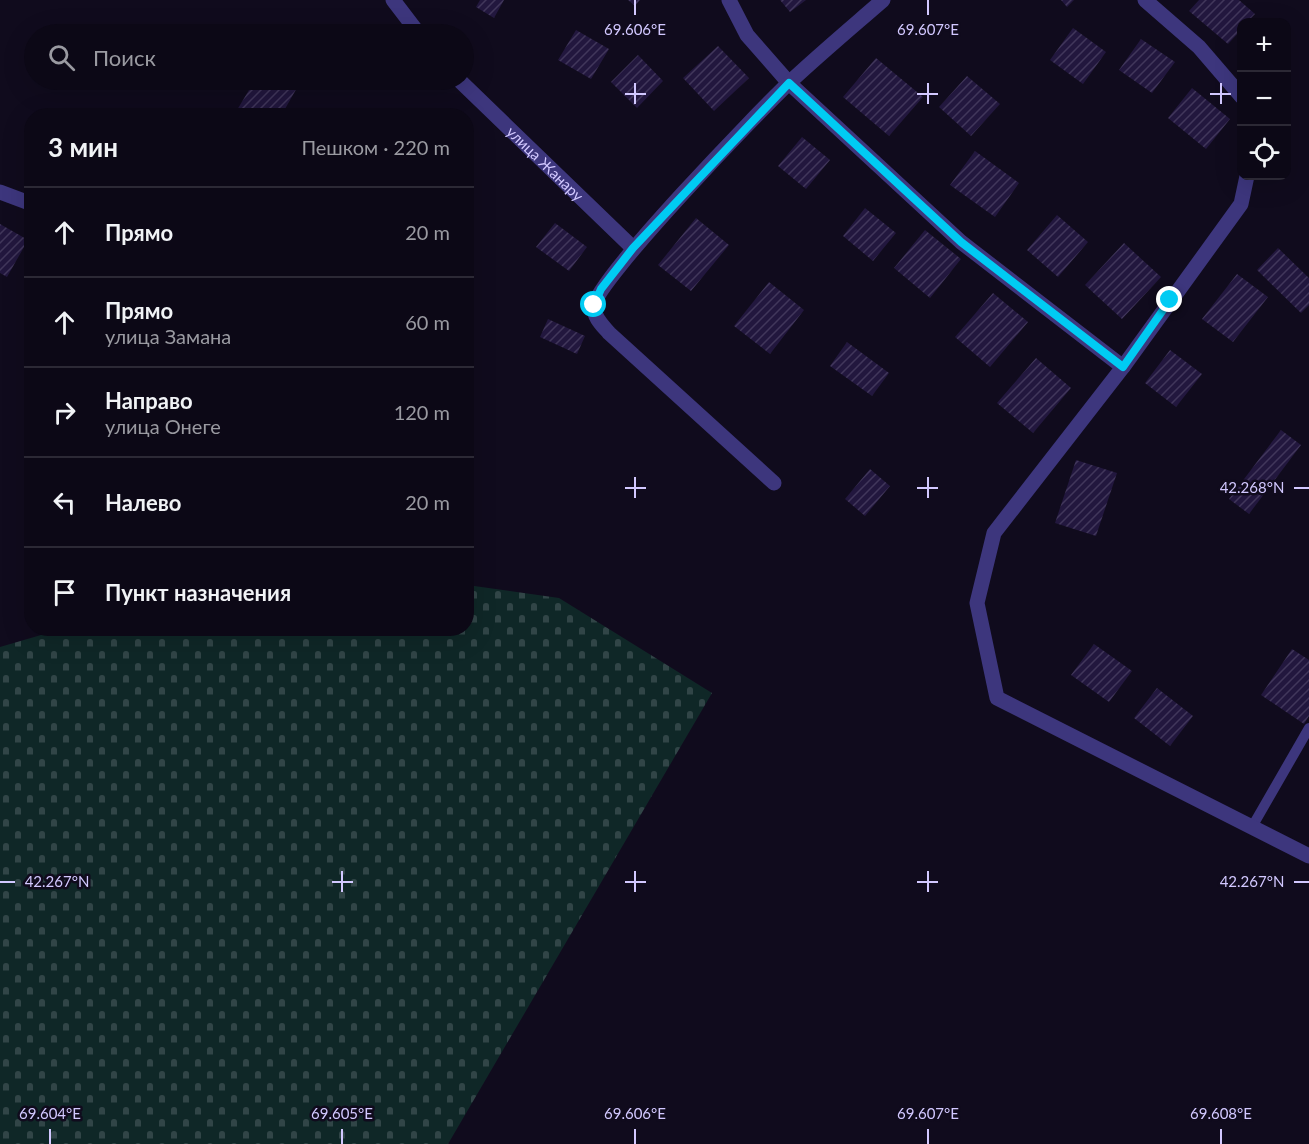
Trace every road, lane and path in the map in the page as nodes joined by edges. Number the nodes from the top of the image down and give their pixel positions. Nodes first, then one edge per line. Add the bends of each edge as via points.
1 (393, 0) edge
2 (729, 0) edge
3 (883, 0) edge
4 (1145, 0) edge
5 (411, 24) edge
6 (789, 83) junction
7 (469, 90) edge
8 (1237, 92) edge
9 (1246, 180) edge
10 (0, 192) edge
11 (24, 201) edge
12 (633, 248) junction
13 (1123, 367) junction
14 (774, 483) dead end
15 (1309, 728) edge
16 (1252, 827) junction
17 (1309, 856) edge

1 - 5 street
2 - 6 street via 747,35
3 - 6 street
4 - 8 street via 1199,46
6 - 12 street
6 - 13 street via 961,242
7 - 12 street, улица Жанару
9 - 13 street via 1241,204
10 - 11 street
12 - 14 street via 601,289 594,305 596,317
13 - 16 street via 994,533 977,603 997,698
15 - 16 lane
16 - 17 street

